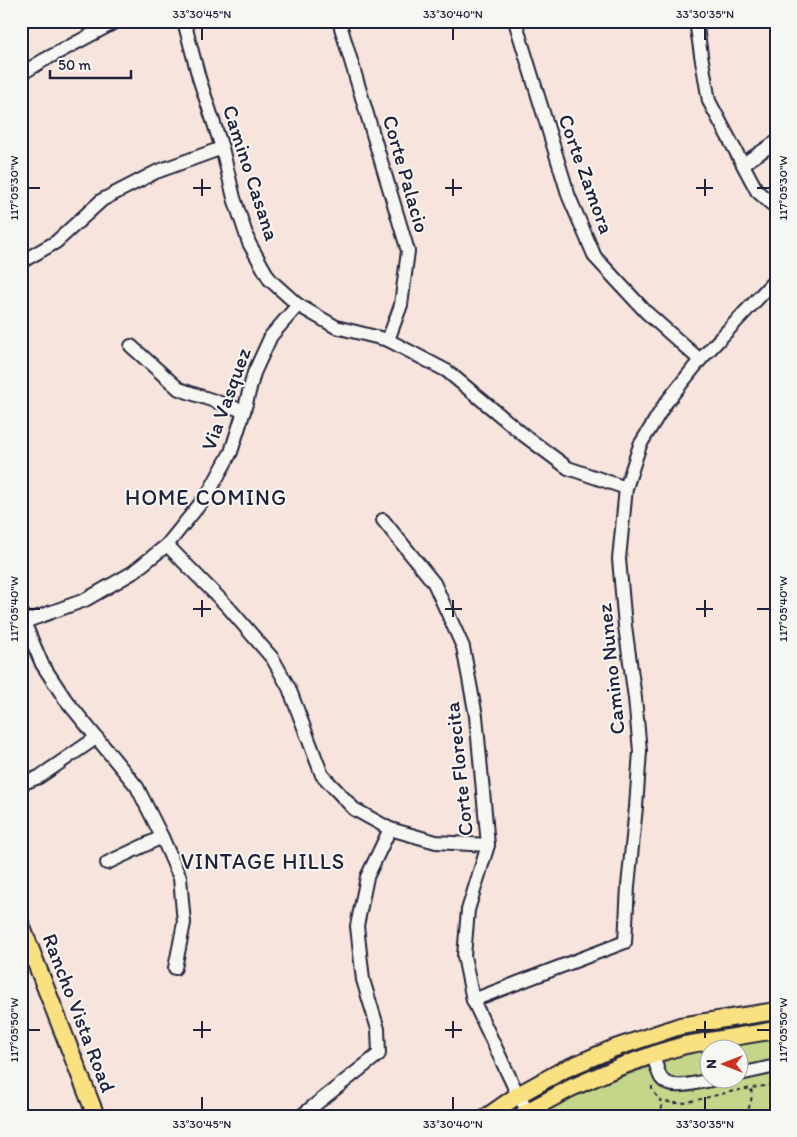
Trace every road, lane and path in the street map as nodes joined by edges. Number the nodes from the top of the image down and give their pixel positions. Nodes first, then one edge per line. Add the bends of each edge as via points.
1 (117, 21) edge
2 (182, 21) edge
3 (339, 21) edge
4 (515, 21) edge
5 (696, 21) edge
6 (21, 74) edge
7 (776, 142) edge
8 (222, 148) junction
9 (743, 164) junction
10 (776, 208) edge
11 (21, 262) edge
12 (776, 279) edge
13 (298, 305) junction
14 (388, 340) junction
15 (131, 346) dead end
16 (700, 360) junction
17 (244, 412) junction
18 (626, 488) junction
19 (383, 520) dead end
20 (166, 545) junction
21 (23, 617) edge
22 (96, 738) junction
23 (21, 784) edge
24 (390, 830) junction
25 (162, 837) junction
26 (488, 845) junction
27 (107, 863) dead end
28 (21, 925) edge
29 (175, 968) dead end
30 (473, 1000) junction
31 (776, 1011) edge
32 (776, 1030) edge
33 (653, 1055) junction
34 (776, 1066) edge
35 (750, 1072) edge
36 (700, 1082) edge
37 (750, 1088) dead end
38 (518, 1094) junction
39 (663, 1101) dead end
40 (661, 1112) junction
41 (525, 1113) edge
42 (96, 1116) edge
43 (301, 1116) edge
44 (488, 1116) edge
45 (658, 1116) edge
46 (670, 1116) edge
47 (745, 1116) edge

1 - 6 street
2 - 8 street, Camino Casana
3 - 14 street, Corte Palacio via 408,251 401,305
4 - 16 street, Corte Zamora via 569,197 595,257 646,312
5 - 9 street via 709,101
7 - 9 street
8 - 11 street via 156,172 102,200 56,242
8 - 13 street, Camino Casana via 249,243 270,280
9 - 10 street via 757,191
12 - 16 street, Camino Nunez
13 - 14 street, Camino Casana via 336,327
13 - 17 street, Via Vasquez via 271,336 254,373
14 - 18 street, Camino Casana via 447,371 568,468
15 - 17 street via 179,389
16 - 18 street, Camino Nunez via 665,404 640,445
17 - 20 street, Via Vasquez via 231,452 208,494
18 - 30 street, Camino Nunez via 619,559 640,751 625,942
19 - 26 street, Corte Florecita via 434,583 463,647 476,716
20 - 21 street, Via Vasquez via 132,573 85,600
20 - 24 street via 228,607 273,659 289,688 322,775 354,809
21 - 22 street via 42,664
22 - 23 street via 39,777
22 - 25 street via 136,787
24 - 26 street via 436,842
24 - 43 street via 367,877 357,926 363,980 378,1029 379,1054
25 - 27 street
25 - 29 street via 180,878 184,923
26 - 30 street, Corte Florecita via 468,910 464,956
28 - 42 main road, Rancho Vista Road
30 - 38 street, Corte Florecita
31 - 38 main road via 680,1026 652,1035 563,1070
32 - 33 main road via 685,1045
33 - 36 street via 661,1079 672,1085
33 - 41 main road via 572,1088
34 - 35 street
37 - 47 path via 752,1098
38 - 41 street, Corte Florecita
38 - 44 main road
39 - 40 path
40 - 45 path
40 - 46 path

